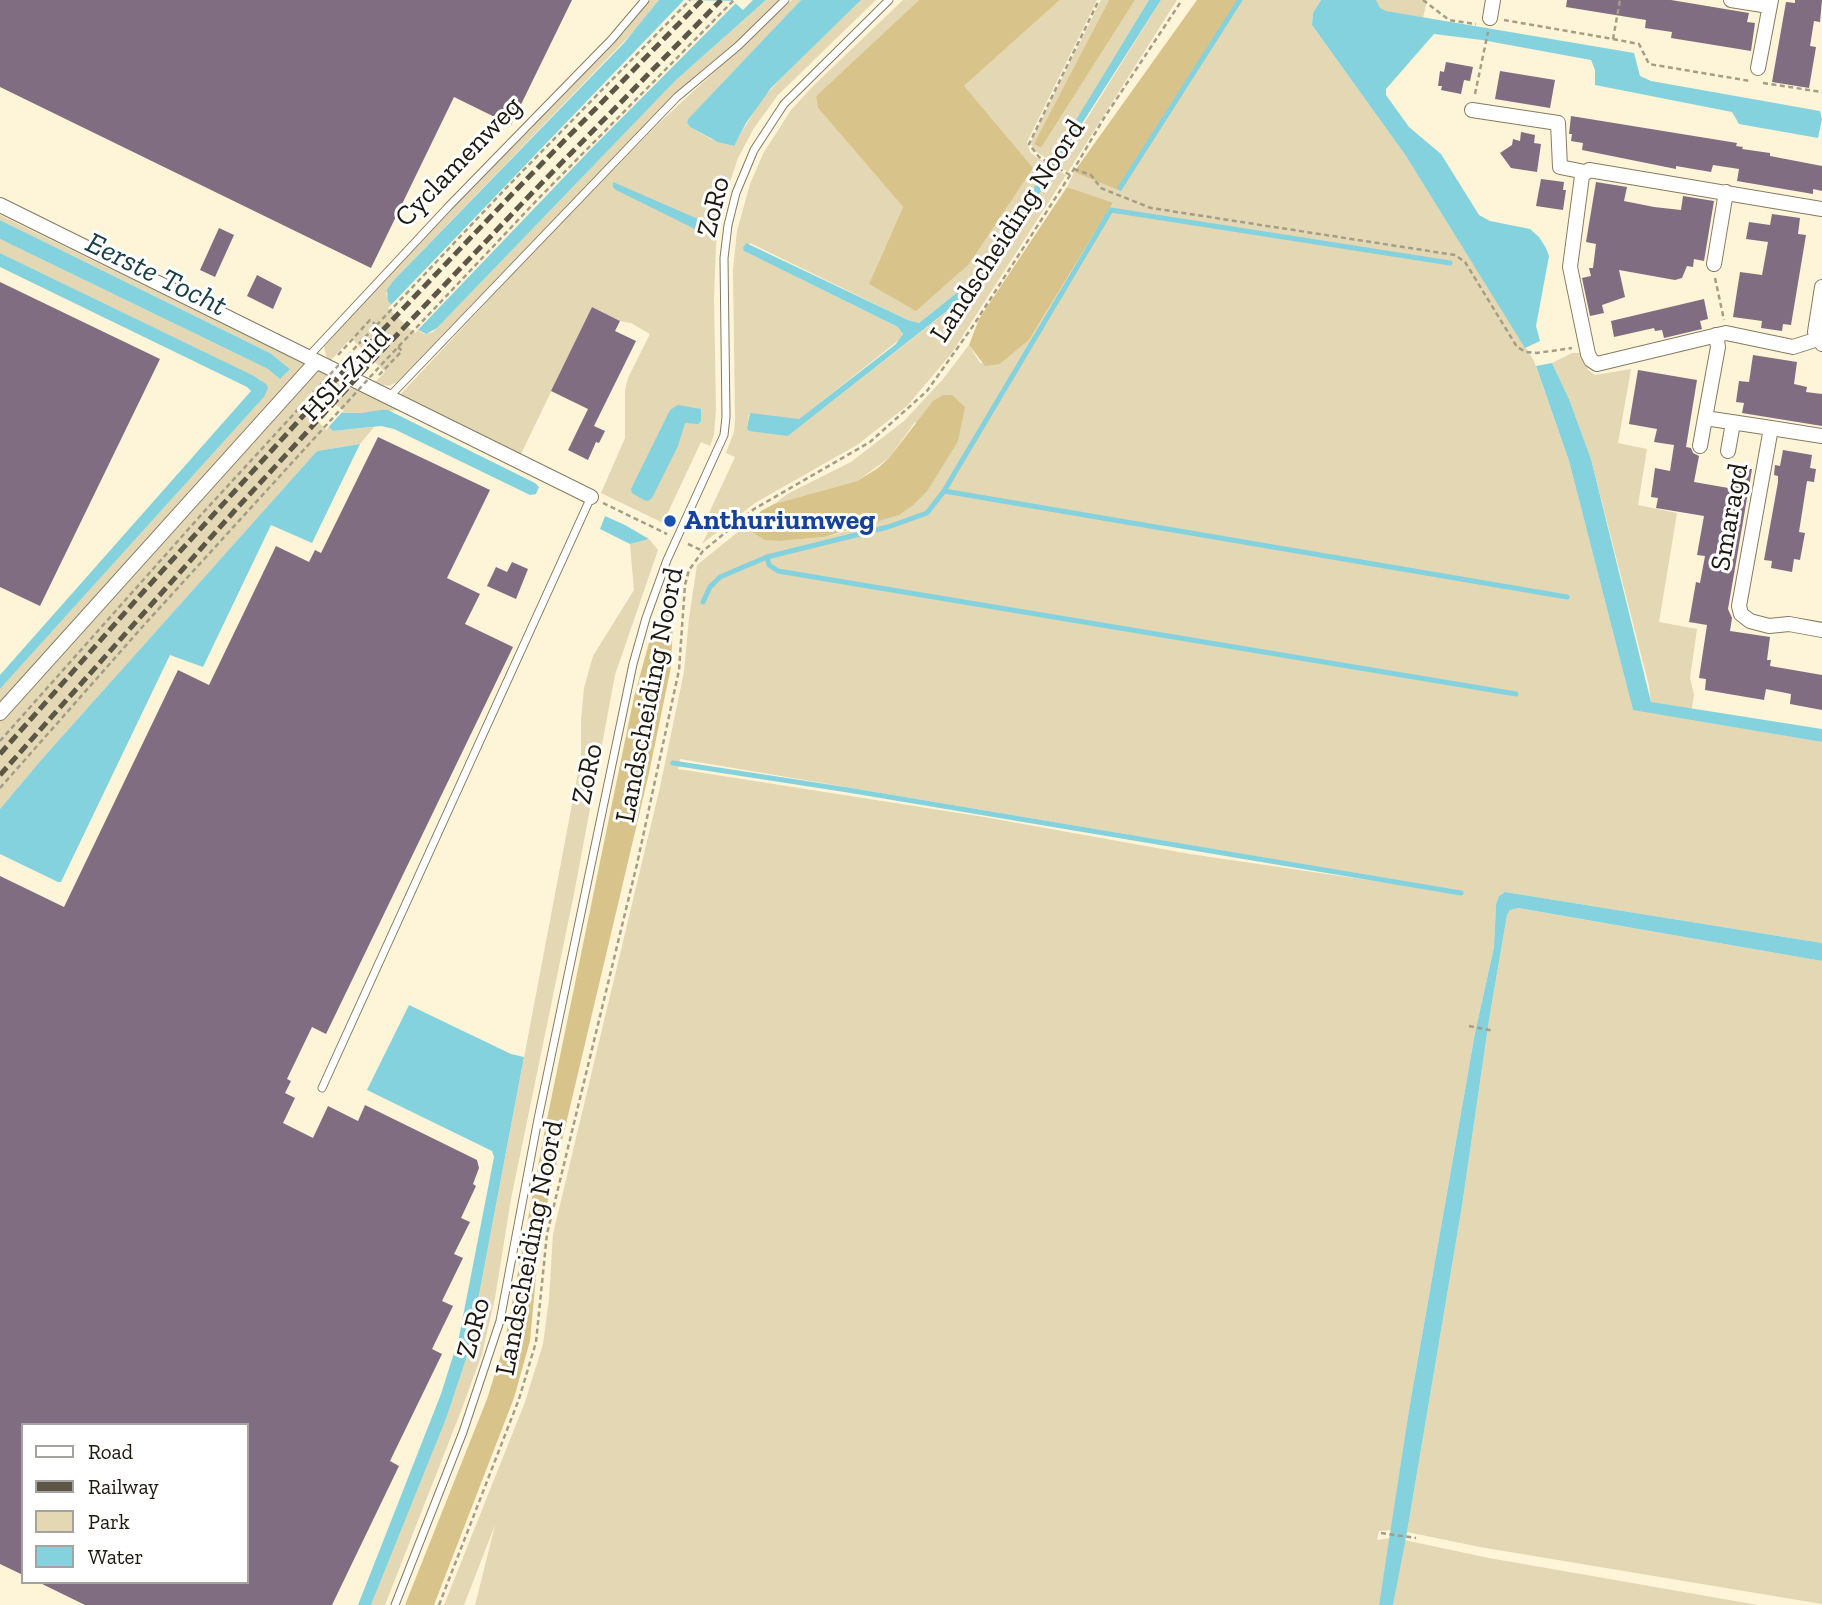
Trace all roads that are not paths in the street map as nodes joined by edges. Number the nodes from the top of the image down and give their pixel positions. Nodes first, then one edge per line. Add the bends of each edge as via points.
1 (645, 0) edge
2 (785, 0) edge
3 (889, 0) edge
4 (1493, 0) edge
5 (1731, 0) edge
6 (1770, 3) edge
7 (1490, 18) road end
8 (1758, 68) dead end
9 (1472, 110) road end
10 (1585, 172) junction
11 (1726, 192) junction
12 (0, 205) edge
13 (1822, 209) edge
14 (1714, 264) road end
15 (1822, 286) edge
16 (1721, 334) junction
17 (1820, 342) edge
18 (312, 360) junction
19 (388, 398) junction
20 (1705, 418) junction
21 (1733, 423) junction
22 (1771, 429) junction
23 (1822, 436) edge
24 (1700, 446) dead end
25 (1728, 451) dead end
26 (591, 497) joint
27 (1822, 630) edge
28 (0, 713) edge
29 (322, 1088) dead end
30 (395, 1605) edge

1 - 18 lane, Cyclamenweg via 440,216
2 - 19 lane via 677,97
3 - 30 lane, ZoRo via 783,104 743,173 730,214 724,258 725,428 646,618 621,716 500,1321 463,1432
4 - 7 street
5 - 6 street
6 - 8 street
9 - 10 street via 1558,123 1560,167
10 - 11 street via 1592,169
10 - 16 street via 1570,267 1591,360 1607,363
11 - 13 street
11 - 14 street
12 - 18 street
15 - 17 street via 1815,332
16 - 17 street via 1793,347
16 - 20 street, Smaragd
18 - 19 street
18 - 28 street, Cyclamenweg
19 - 26 street
20 - 21 street, Smaragd
20 - 24 street, Smaragd
21 - 22 street, Smaragd
21 - 25 street, Smaragd
22 - 23 street, Smaragd
22 - 27 street, Smaragd via 1741,614 1769,626 1790,624
26 - 29 lane

